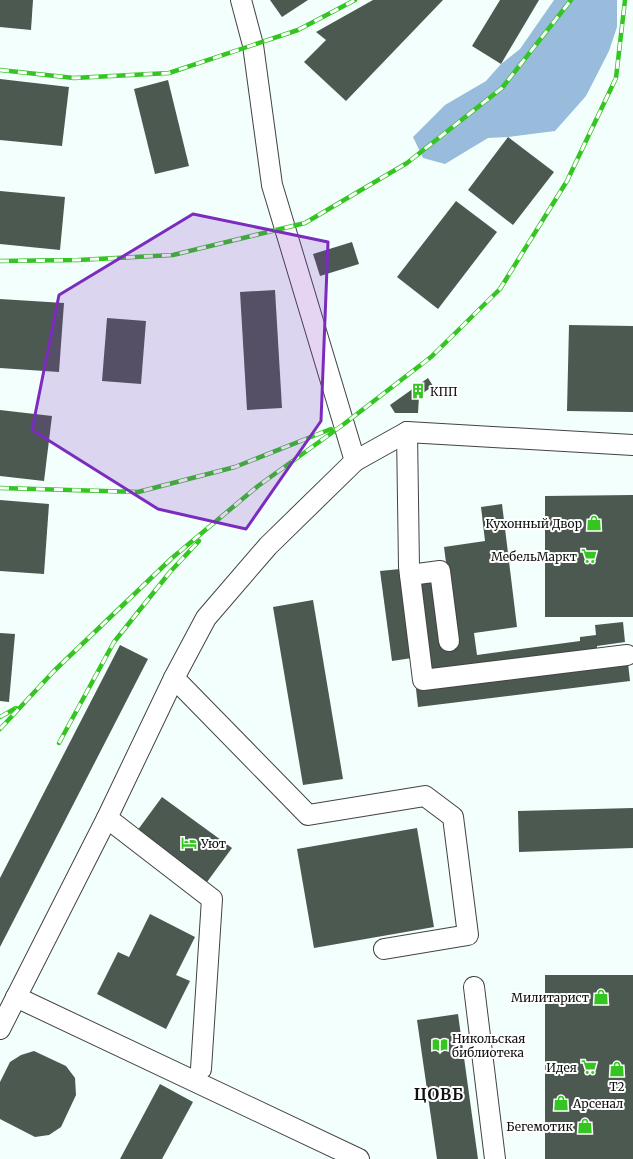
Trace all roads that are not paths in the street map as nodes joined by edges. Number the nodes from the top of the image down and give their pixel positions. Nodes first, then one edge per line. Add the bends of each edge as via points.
1 (241, 0) edge
2 (407, 432) junction
3 (633, 445) edge
4 (355, 461) junction
5 (410, 575) junction
6 (449, 642) dead end
7 (627, 655) dead end
8 (174, 678) junction
9 (107, 818) junction
10 (384, 949) dead end
11 (474, 987) dead end
12 (16, 997) junction
13 (0, 1029) edge
14 (200, 1069) dead end
15 (359, 1159) edge
16 (495, 1159) edge

1 - 4 street via 253,45 272,185
2 - 3 street
2 - 4 street
2 - 5 street
4 - 8 street via 268,546 206,618
5 - 6 street via 440,571
5 - 7 street via 423,680
8 - 9 street
8 - 10 street via 308,815 425,796 454,817 468,935
9 - 12 street
9 - 14 street via 212,899
11 - 16 street
12 - 13 street
12 - 15 street

